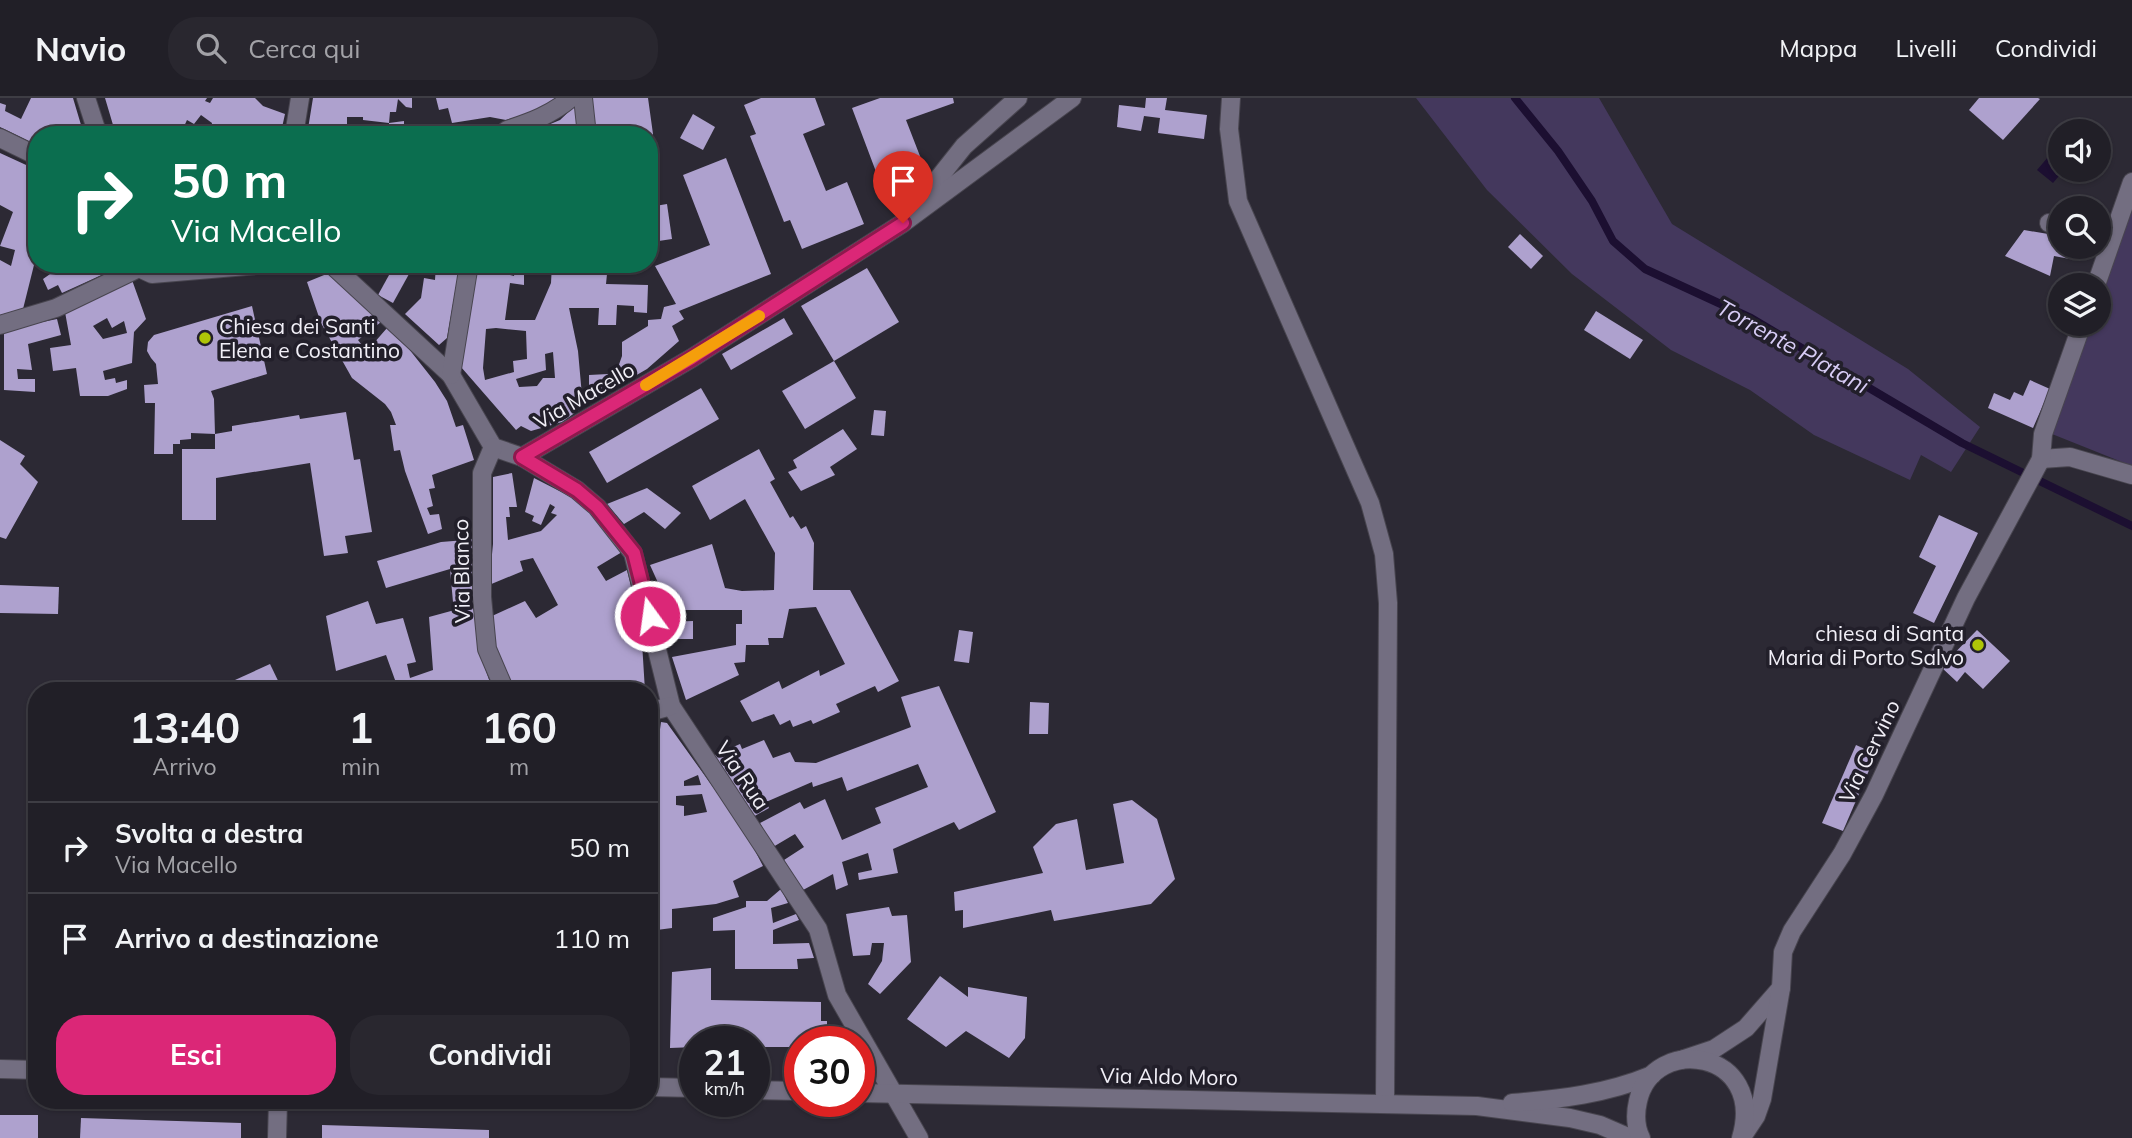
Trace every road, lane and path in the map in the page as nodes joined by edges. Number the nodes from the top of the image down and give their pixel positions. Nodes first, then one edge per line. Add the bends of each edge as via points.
1 (86, 98) edge
2 (300, 98) edge
3 (570, 98) edge
4 (583, 98) edge
5 (1072, 98) edge
6 (1230, 98) edge
7 (1012, 104) edge
8 (95, 126) edge
9 (295, 126) edge
10 (518, 126) edge
11 (586, 126) edge
12 (1025, 133) junction
13 (0, 138) edge
14 (28, 152) edge
15 (2132, 182) edge
16 (903, 223) junction
17 (2111, 224) edge
18 (124, 273) edge
19 (341, 273) edge
20 (468, 273) edge
21 (0, 324) edge
22 (2078, 336) edge
23 (451, 375) junction
24 (493, 447) junction
25 (522, 457) junction
26 (2041, 459) junction
27 (2132, 475) edge
28 (501, 682) edge
29 (671, 706) junction
30 (658, 710) edge
31 (1781, 988) junction
32 (1681, 1060) junction
33 (0, 1069) edge
34 (28, 1070) edge
35 (1652, 1074) junction
36 (658, 1087) edge
37 (679, 1088) edge
38 (875, 1093) edge
39 (892, 1093) junction
40 (1385, 1103) junction
41 (1477, 1106) junction
42 (278, 1109) edge
43 (1745, 1131) edge
44 (277, 1138) edge
45 (919, 1138) edge
46 (1630, 1138) edge
47 (1641, 1138) edge

1 - 8 street
2 - 9 street
3 - 10 street via 543,118
4 - 11 street
5 - 12 street, Via Macello
6 - 40 street via 1238,201 1370,503 1384,554 1388,603
7 - 12 street
7 - 16 street via 964,146
12 - 16 street, Via Macello
13 - 14 street
15 - 17 street
16 - 25 street, Via Macello via 692,358
18 - 21 street via 56,308
19 - 23 street
20 - 23 street
22 - 26 street, Via Cervino via 2043,434
23 - 24 street
24 - 25 street, Via Macello
24 - 28 street, Via Blanco via 482,473 482,597 487,649
25 - 29 street, Via Rua via 597,507 634,553
26 - 27 street via 2070,457
26 - 31 street, Via Cervino via 1966,598 1874,795 1792,931 1783,952
29 - 30 street
29 - 39 street, Via Rua via 818,929 837,995
31 - 32 street via 1746,1028 1714,1049
31 - 43 street, Via Cervino via 1766,1085 1756,1116
32 - 35 street
32 - 43 street via 1706,1061 1727,1072 1746,1104
33 - 34 street
35 - 41 street via 1628,1085 1569,1099
35 - 47 street via 1636,1109
36 - 37 street
38 - 39 street, Via Aldo Moro
39 - 40 street, Via Aldo Moro
39 - 45 street, Via Rua
40 - 41 street, Via Aldo Moro
41 - 46 street via 1570,1118
42 - 44 street

